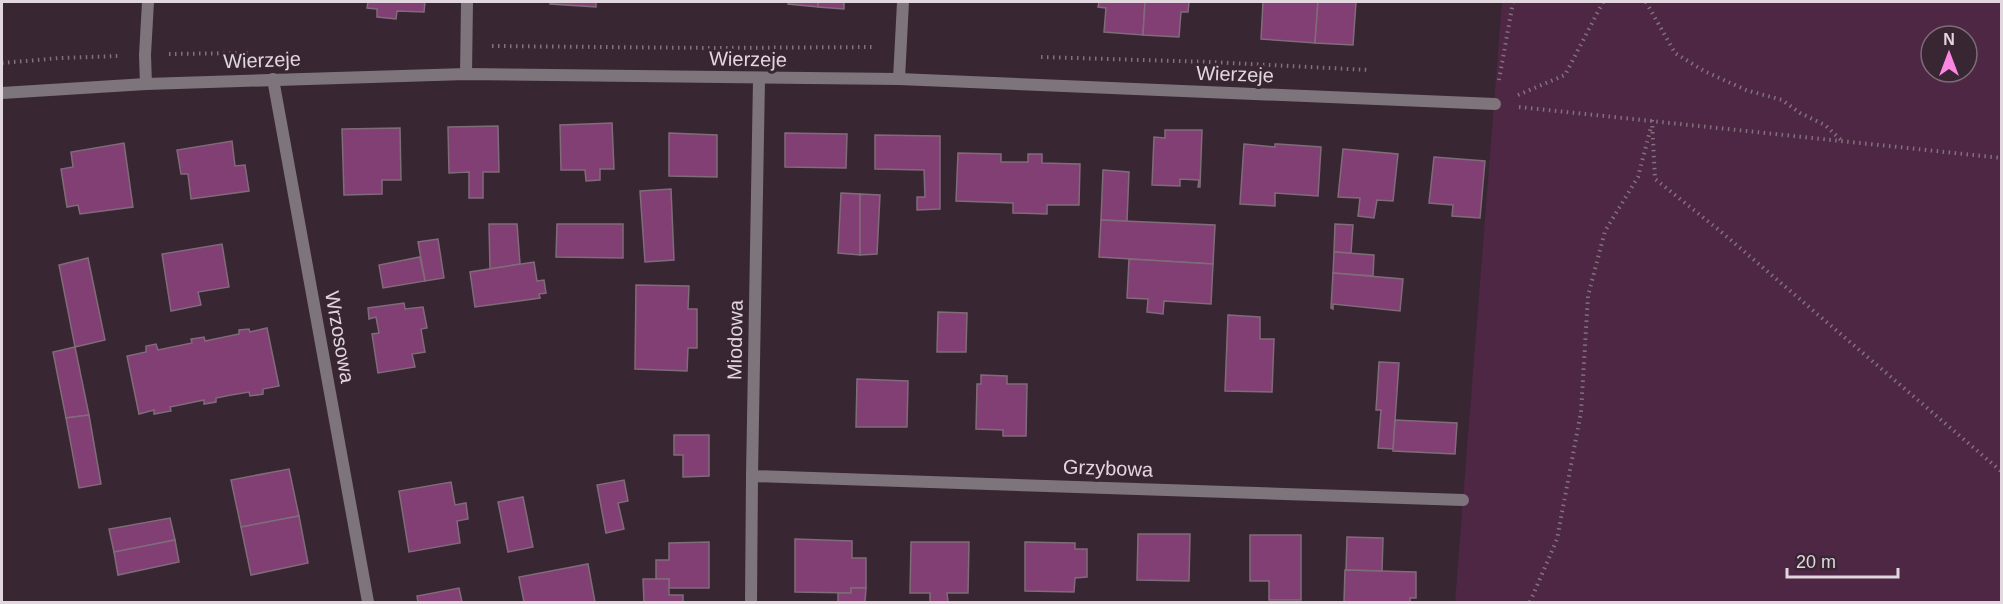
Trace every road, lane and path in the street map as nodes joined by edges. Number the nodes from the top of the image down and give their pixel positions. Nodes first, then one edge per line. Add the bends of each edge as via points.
1 (148, 2) edge
2 (468, 2) edge
3 (903, 2) edge
4 (1513, 2) edge
5 (1603, 2) edge
6 (1646, 2) edge
7 (466, 74) junction
8 (273, 79) junction
9 (759, 79) junction
10 (899, 79) junction
11 (146, 84) junction
12 (2, 93) edge
13 (1495, 104) junction
14 (1652, 120) junction
15 (1841, 140) junction
16 (2001, 158) edge
17 (2001, 472) edge
18 (752, 476) junction
19 (1463, 500) dead end
20 (368, 603) edge
21 (752, 603) edge
22 (1530, 603) edge

1 - 11 street
2 - 7 street
3 - 10 street
4 - 13 path
5 - 13 path via 1565,75
6 - 15 path via 1675,53 1746,90 1782,100 1825,125
7 - 8 street, Wierzeje
7 - 9 street, Wierzeje
8 - 11 street, Wierzeje
8 - 20 street, Wrzosowa
9 - 10 street, Wierzeje
9 - 18 street, Miodowa
10 - 13 street, Wierzeje
11 - 12 street, Wierzeje
13 - 14 path
14 - 15 path
14 - 17 path via 1655,178
14 - 22 path via 1638,177 1605,231 1588,296 1579,424 1557,539
15 - 16 path
18 - 19 street, Grzybowa
18 - 21 street, Miodowa

